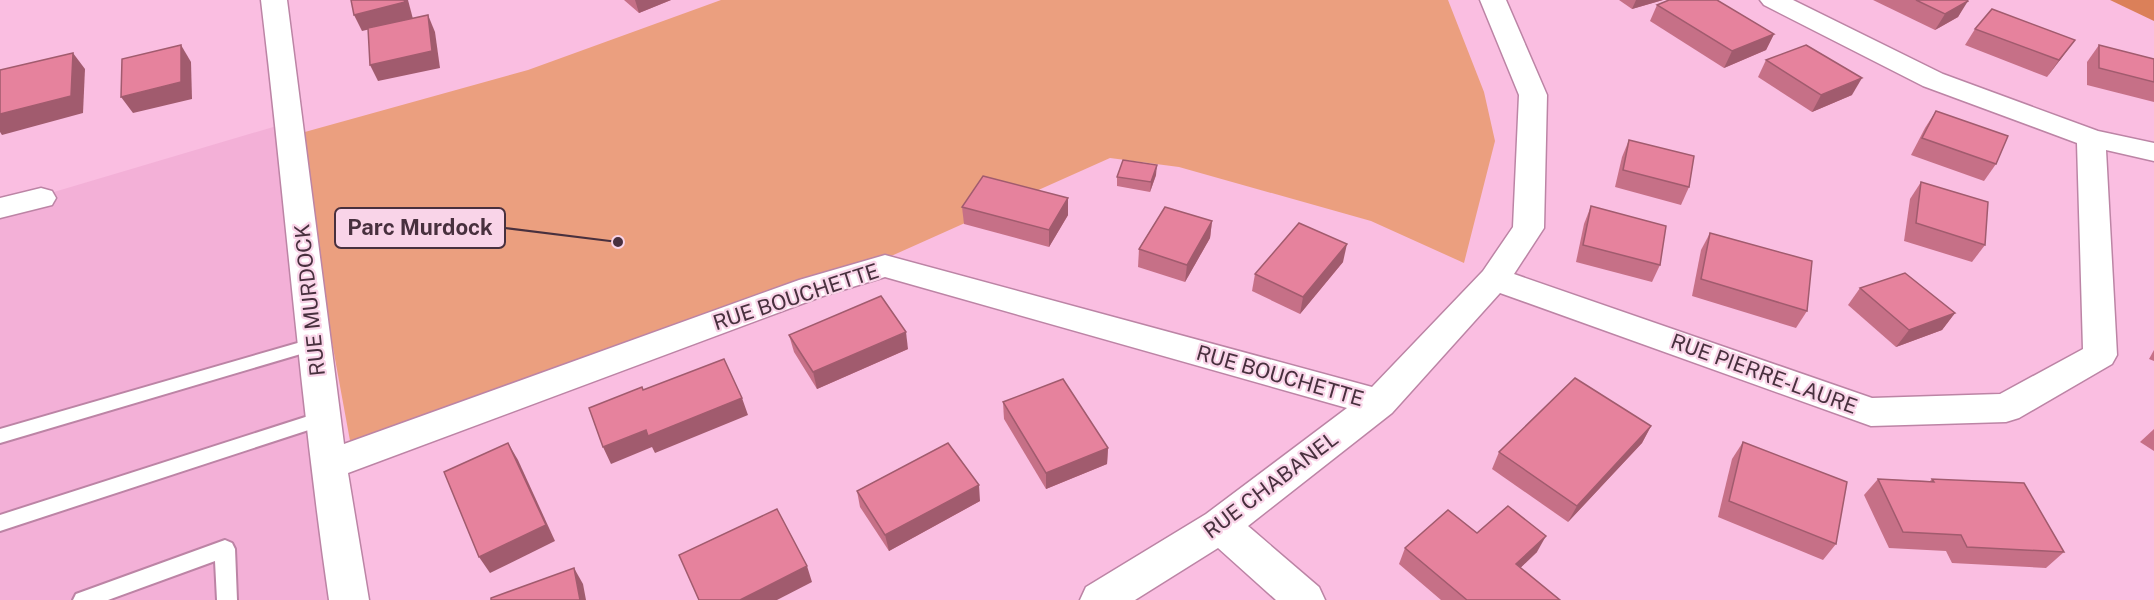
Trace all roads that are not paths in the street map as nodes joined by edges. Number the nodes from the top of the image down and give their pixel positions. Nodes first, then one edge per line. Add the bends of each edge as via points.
1 (274, 0) edge
2 (1493, 0) edge
3 (1773, 0) edge
4 (2091, 138) junction
5 (2154, 152) edge
6 (41, 198) dead end
7 (0, 208) edge
8 (1494, 279) junction
9 (315, 344) junction
10 (1379, 404) junction
11 (324, 418) junction
12 (0, 436) edge
13 (328, 465) junction
14 (0, 523) edge
15 (1220, 526) junction
16 (345, 598) edge
17 (83, 600) edge
18 (227, 600) edge
19 (1100, 600) edge
20 (1305, 600) edge

1 - 9 street, RUE MURDOCK
2 - 8 street, RUE CHABANEL via 1533,95 1528,228
3 - 4 street via 1933,80
4 - 5 street
4 - 8 street, RUE PIERRE-LAURE via 2100,355 2006,408 1871,412
6 - 7 street
8 - 10 street, RUE CHABANEL
9 - 11 street, RUE MURDOCK
9 - 12 lane
10 - 13 street, RUE BOUCHETTE via 885,266 811,288
10 - 15 street, RUE CHABANEL
11 - 13 street, RUE MURDOCK
11 - 14 lane
13 - 16 street, RUE MURDOCK
15 - 19 street, RUE CHABANEL
15 - 20 street
17 - 18 lane via 225,549

